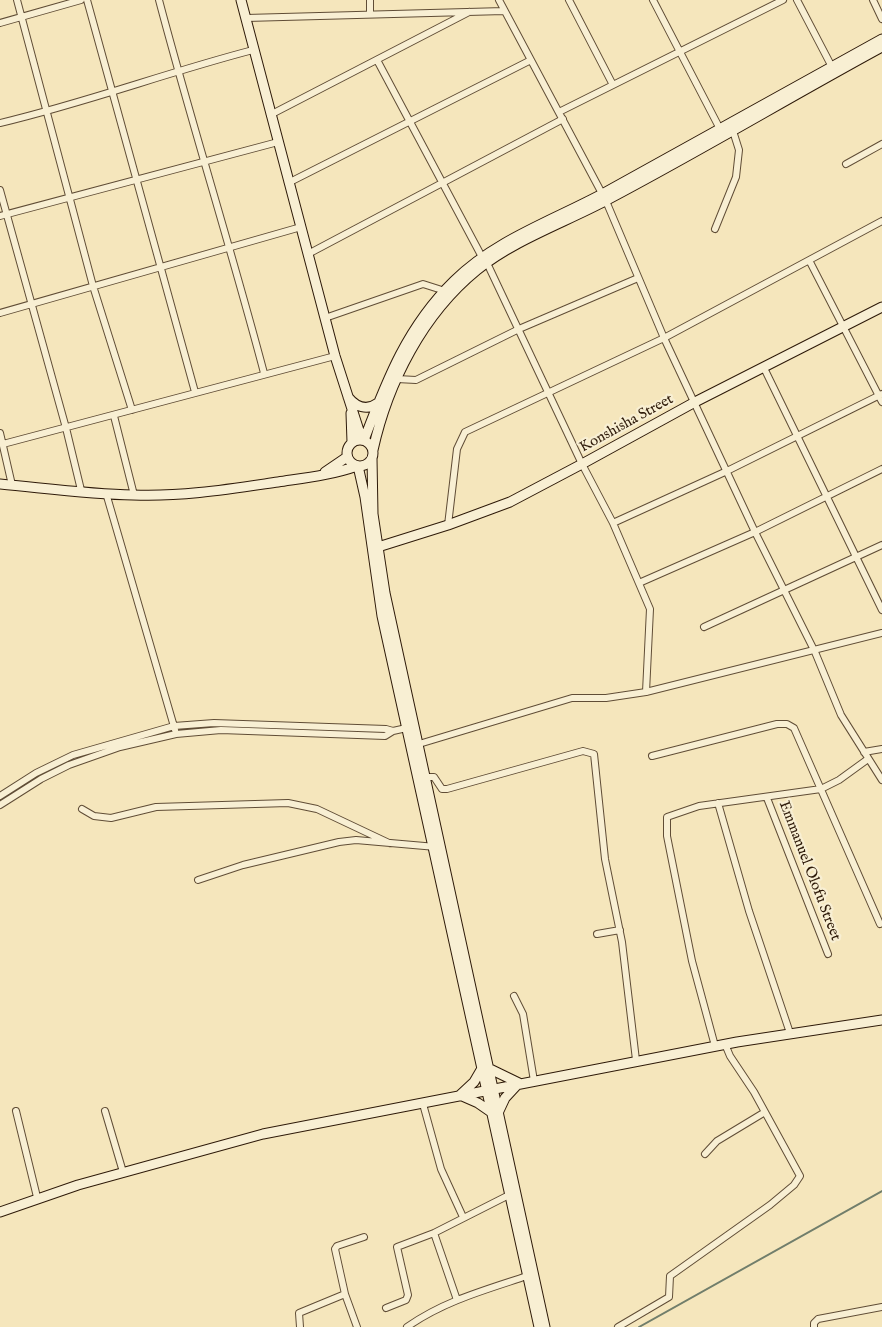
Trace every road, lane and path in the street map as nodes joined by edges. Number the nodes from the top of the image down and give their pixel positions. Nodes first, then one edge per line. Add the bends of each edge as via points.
1 (17, 0) edge
2 (81, 0) edge
3 (88, 0) edge
4 (159, 0) edge
5 (241, 0) edge
6 (370, 0) edge
7 (499, 0) edge
8 (569, 0) edge
9 (653, 0) edge
10 (783, 0) edge
11 (797, 0) edge
12 (872, 0) edge
13 (504, 11) junction
14 (470, 12) junction
15 (370, 14) junction
16 (22, 17) junction
17 (246, 18) junction
18 (882, 19) edge
19 (0, 23) edge
20 (882, 39) edge
21 (882, 47) edge
22 (253, 50) junction
23 (680, 53) junction
24 (377, 60) junction
25 (531, 60) junction
26 (832, 66) junction
27 (177, 70) junction
28 (613, 86) junction
29 (113, 91) junction
30 (46, 112) junction
31 (559, 112) junction
32 (270, 115) junction
33 (563, 119) junction
34 (0, 123) edge
35 (410, 123) junction
36 (720, 129) junction
37 (733, 131) junction
38 (278, 142) junction
39 (882, 144) edge
40 (205, 160) junction
41 (846, 164) dead end
42 (136, 179) junction
43 (288, 183) junction
44 (445, 184) junction
45 (0, 190) edge
46 (70, 196) junction
47 (604, 197) junction
48 (3, 215) edge
49 (882, 221) edge
50 (301, 227) junction
51 (715, 229) dead end
52 (231, 248) junction
53 (308, 254) junction
54 (484, 260) junction
55 (810, 262) junction
56 (160, 268) junction
57 (638, 278) junction
58 (93, 286) junction
59 (445, 290) junction
60 (33, 304) junction
61 (882, 307) edge
62 (0, 314) edge
63 (326, 318) junction
64 (845, 327) junction
65 (519, 329) junction
66 (664, 338) junction
67 (335, 356) junction
68 (764, 368) junction
69 (264, 374) junction
70 (397, 379) junction
71 (548, 391) junction
72 (195, 392) junction
73 (348, 396) junction
74 (881, 397) edge
75 (694, 402) junction
76 (378, 403) junction
77 (350, 405) junction
78 (132, 410) junction
79 (114, 416) junction
80 (66, 428) junction
81 (0, 433) edge
82 (797, 436) junction
83 (363, 440) junction
84 (352, 442) junction
85 (3, 444) junction
86 (372, 454) junction
87 (347, 457) junction
88 (582, 464) junction
89 (357, 466) junction
90 (882, 469) edge
91 (728, 471) junction
92 (320, 475) junction
93 (0, 484) edge
94 (12, 485) junction
95 (81, 490) junction
96 (106, 493) junction
97 (134, 495) junction
98 (827, 496) junction
99 (613, 523) junction
100 (448, 525) junction
101 (755, 532) junction
102 (882, 545) edge
103 (378, 547) junction
104 (858, 557) junction
105 (639, 583) junction
106 (784, 590) junction
107 (882, 610) edge
108 (704, 627) dead end
109 (882, 633) edge
110 (815, 652) junction
111 (646, 692) junction
112 (411, 727) junction
113 (175, 730) junction
114 (419, 744) junction
115 (882, 749) edge
116 (864, 752) junction
117 (652, 756) dead end
118 (868, 759) junction
119 (426, 777) junction
120 (882, 780) edge
121 (821, 789) junction
122 (0, 796) edge
123 (767, 798) junction
124 (718, 803) junction
125 (0, 805) edge
126 (82, 809) dead end
127 (389, 843) junction
128 (437, 847) junction
129 (198, 880) dead end
130 (880, 924) dead end
131 (620, 930) junction
132 (597, 934) dead end
133 (828, 954) dead end
134 (514, 996) dead end
135 (882, 1020) edge
136 (790, 1033) junction
137 (725, 1044) junction
138 (715, 1046) junction
139 (636, 1060) junction
140 (485, 1069) junction
141 (534, 1081) junction
142 (519, 1084) junction
143 (490, 1090) junction
144 (459, 1097) junction
145 (423, 1104) junction
146 (16, 1110) dead end
147 (105, 1111) dead end
148 (765, 1112) junction
149 (494, 1113) junction
150 (705, 1154) dead end
151 (123, 1172) junction
152 (509, 1196) junction
153 (37, 1198) junction
154 (0, 1212) edge
155 (463, 1217) junction
156 (434, 1233) junction
157 (364, 1237) dead end
158 (527, 1276) junction
159 (345, 1294) junction
160 (457, 1300) junction
161 (386, 1308) dead end
162 (882, 1308) edge
163 (300, 1327) edge
164 (357, 1327) edge
165 (407, 1327) edge
166 (539, 1327) edge
167 (545, 1327) edge
168 (618, 1327) edge
169 (814, 1327) edge

1 - 16 street
2 - 16 street
3 - 29 street
4 - 27 street
5 - 17 main road
6 - 15 street
7 - 13 street
8 - 28 street
9 - 23 street
10 - 23 street
11 - 26 street
12 - 18 street
13 - 14 street
13 - 25 street
14 - 15 street
14 - 24 street
15 - 17 street
16 - 19 street
16 - 30 street
17 - 22 main road
20 - 26 main road
21 - 37 main road
22 - 27 street
22 - 32 main road
23 - 28 street
23 - 36 street
24 - 32 street
24 - 35 street
25 - 31 street
25 - 35 street
26 - 36 main road
27 - 29 street
27 - 40 street
28 - 31 street
29 - 30 street
29 - 42 street
30 - 34 street
30 - 46 street
31 - 33 street
32 - 38 main road
33 - 44 street
33 - 47 street
35 - 43 street
35 - 44 street
36 - 47 main road
37 - 47 main road
37 - 51 street via 739,150 736,177
38 - 40 street
38 - 43 main road
39 - 41 street
40 - 42 street
40 - 52 street
42 - 46 street
42 - 56 street
43 - 50 main road
44 - 53 street
44 - 54 street
45 - 48 street
46 - 48 street
46 - 58 street
47 - 54 main road
47 - 57 street
48 - 60 street
49 - 55 street
50 - 52 street
50 - 53 main road
52 - 56 street
52 - 69 street
53 - 63 main road
54 - 59 main road
54 - 65 street
54 - 70 main road via 432,317
55 - 64 street
55 - 66 street
56 - 58 street
56 - 72 street
57 - 65 street
57 - 66 street
58 - 60 street
58 - 78 street
59 - 63 street via 422,284
59 - 76 main road via 410,335
60 - 62 street
60 - 80 street
61 - 64 main road, Konshisha Street
63 - 67 main road
64 - 68 main road, Konshisha Street
64 - 74 street
65 - 70 street via 416,380
65 - 71 street
66 - 71 street
66 - 75 street
67 - 69 street
67 - 73 main road
68 - 75 main road, Konshisha Street
68 - 82 street
69 - 72 street
70 - 86 main road via 381,419
71 - 88 street
71 - 100 street via 465,432 457,450
72 - 78 street
73 - 76 main road via 361,407
73 - 77 main road
74 - 82 street
75 - 88 main road, Konshisha Street
75 - 91 street
76 - 83 main road
77 - 83 main road
77 - 84 main road
78 - 79 street
79 - 80 street
79 - 97 street
80 - 85 street
80 - 95 street
81 - 85 street
82 - 91 street
82 - 98 street
83 - 84 main road
83 - 86 main road
84 - 87 main road via 347,449
85 - 94 street
86 - 89 main road via 366,464
86 - 103 main road
87 - 89 main road
87 - 92 main road
88 - 99 street
88 - 100 main road, Konshisha Street via 510,502
89 - 92 main road
89 - 112 main road via 365,497 376,585
90 - 98 street
91 - 99 street
91 - 101 street
92 - 97 main road via 210,492
93 - 94 main road
94 - 95 main road
95 - 96 main road
96 - 97 main road
96 - 113 street
98 - 101 street
98 - 104 street
99 - 105 street
100 - 103 main road, Konshisha Street
101 - 105 street
101 - 106 street
102 - 104 street
103 - 112 main road
104 - 106 street
104 - 107 street
105 - 111 street via 651,616
106 - 108 street
106 - 110 street
109 - 110 street
110 - 111 street
110 - 116 street via 841,715
111 - 114 street via 606,698 572,698
112 - 113 street via 393,731 214,723
112 - 114 main road
112 - 128 main road
113 - 122 street via 73,755
113 - 125 street via 69,764
114 - 119 main road
115 - 116 street
116 - 118 street
117 - 121 street via 787,724 794,728
118 - 120 street
118 - 121 street
119 - 128 main road
119 - 131 street via 434,777 442,789 447,789 583,751 592,752 605,859
121 - 123 street
121 - 130 street
123 - 124 street
123 - 133 street, Emmanuel Olofu Street
124 - 136 street via 752,921
124 - 138 street via 670,814 665,824 692,961
126 - 127 street via 94,816 111,818 156,807 288,803 317,809
127 - 128 street
127 - 129 street via 339,842 243,865
128 - 140 main road
131 - 132 street
131 - 139 street
134 - 141 street via 522,1014
135 - 136 main road
136 - 137 main road
137 - 138 main road
137 - 148 street
138 - 139 main road
139 - 141 main road
140 - 142 main road
140 - 143 main road
140 - 144 main road
141 - 142 main road
142 - 143 main road
142 - 149 main road
143 - 144 main road
143 - 149 main road
144 - 145 main road
144 - 149 main road
145 - 151 main road via 263,1134
145 - 155 street via 441,1169
146 - 153 street
147 - 151 street
148 - 150 street via 717,1141
148 - 168 street via 799,1174 798,1180 770,1205 670,1276 669,1297
149 - 152 main road
149 - 167 main road
151 - 153 main road
152 - 155 street
152 - 158 main road
153 - 154 main road
155 - 156 street
156 - 160 street
156 - 161 street via 397,1247 408,1297
157 - 159 street via 335,1249
158 - 160 street
158 - 166 main road
159 - 163 street via 299,1313
159 - 164 street
160 - 165 street via 430,1310
162 - 169 street via 818,1319

